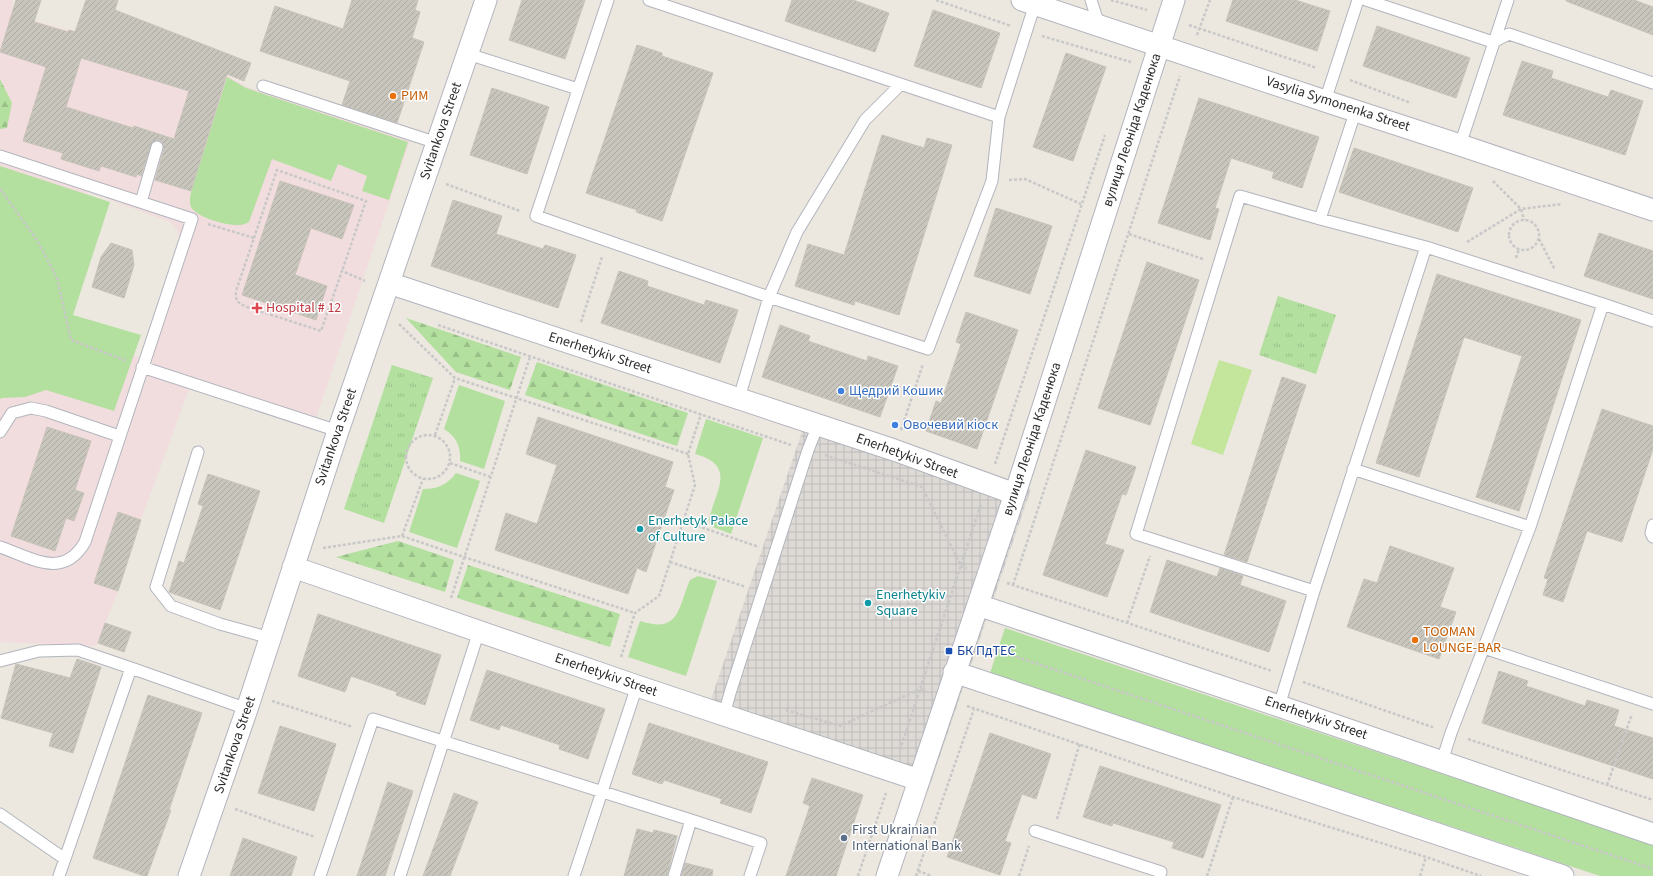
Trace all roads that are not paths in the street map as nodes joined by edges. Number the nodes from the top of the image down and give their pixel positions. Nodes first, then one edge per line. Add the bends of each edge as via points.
1 (486, 0) edge
2 (608, 0) edge
3 (649, 0) edge
4 (1091, 0) edge
5 (1358, 0) edge
6 (1366, 0) edge
7 (1508, 0) edge
8 (1028, 2) edge
9 (1171, 8) edge
10 (1099, 25) junction
11 (1494, 42) junction
12 (1159, 45) junction
13 (468, 54) junction
14 (1653, 83) edge
15 (900, 85) junction
16 (263, 86) dead end
17 (578, 89) junction
18 (1325, 101) junction
19 (1356, 110) junction
20 (998, 117) junction
21 (437, 143) junction
22 (1460, 145) junction
23 (157, 146) dead end
24 (0, 156) edge
25 (141, 202) junction
26 (1653, 210) edge
27 (1320, 219) junction
28 (1426, 247) junction
29 (389, 283) junction
30 (769, 297) junction
31 (1602, 304) junction
32 (1653, 321) edge
33 (142, 367) junction
34 (739, 398) junction
35 (818, 425) junction
36 (338, 431) junction
37 (0, 432) edge
38 (119, 436) junction
39 (198, 452) dead end
40 (1353, 469) junction
41 (1015, 494) junction
42 (1653, 525) edge
43 (1530, 527) junction
44 (1653, 537) edge
45 (0, 547) edge
46 (296, 559) junction
47 (1314, 591) junction
48 (978, 604) junction
49 (479, 631) junction
50 (270, 638) junction
51 (1484, 648) junction
52 (0, 661) edge
53 (131, 668) junction
54 (954, 672) junction
55 (638, 686) junction
56 (1653, 704) edge
57 (1279, 706) junction
58 (247, 709) junction
59 (724, 715) junction
60 (445, 741) junction
61 (1442, 761) junction
62 (919, 780) junction
63 (603, 792) junction
64 (0, 814) edge
65 (691, 820) junction
66 (1035, 831) road end
67 (1653, 834) edge
68 (65, 860) junction
69 (60, 876) edge
70 (189, 876) edge
71 (320, 876) edge
72 (400, 876) edge
73 (574, 876) edge
74 (674, 876) edge
75 (750, 876) edge
76 (887, 876) edge
77 (1160, 876) edge
78 (1563, 876) edge

1 - 13 street, Svitankova Street
2 - 17 lane
3 - 15 lane
4 - 10 lane
5 - 18 lane
6 - 11 lane
7 - 11 lane
8 - 10 street, Vasylia Symonenka Street
8 - 20 lane
9 - 12 street, вулиця Леоніда Каденюка
10 - 12 street, Vasylia Symonenka Street
11 - 14 lane via 1509,34
11 - 22 lane
12 - 18 street, Vasylia Symonenka Street
12 - 41 street, вулиця Леоніда Каденюка
13 - 17 lane
13 - 21 street, Svitankova Street
15 - 20 lane
15 - 30 lane via 865,120 840,160 797,232
16 - 21 lane
17 - 30 lane via 536,216
18 - 19 street, Vasylia Symonenka Street
19 - 22 street, Vasylia Symonenka Street
19 - 27 lane
20 - 30 lane via 992,181 928,349
21 - 29 street, Svitankova Street
22 - 26 street, Vasylia Symonenka Street
23 - 25 lane
24 - 25 lane
25 - 33 lane via 192,219
27 - 28 lane
27 - 47 lane via 1240,196 1136,534
28 - 31 lane
28 - 40 lane
29 - 34 street, Enerhetykiv Street
29 - 36 street, Svitankova Street
30 - 34 lane
31 - 32 lane
31 - 43 lane
33 - 36 lane
33 - 38 lane
34 - 35 street, Enerhetykiv Street
35 - 41 street, Enerhetykiv Street
35 - 59 lane
36 - 46 street, Svitankova Street
37 - 38 lane via 12,413 31,408
38 - 45 lane via 85,542 71,560 47,564
39 - 50 lane via 156,587 171,606 220,624
40 - 43 lane
40 - 47 lane
41 - 48 street, вулиця Леоніда Каденюка
42 - 44 lane
43 - 51 lane
46 - 49 street, Enerhetykiv Street
46 - 50 street, Svitankova Street
47 - 57 lane
48 - 54 street, вулиця Леоніда Каденюка
48 - 57 street, Enerhetykiv Street
49 - 55 street, Enerhetykiv Street
49 - 60 lane
50 - 58 street, Svitankova Street
51 - 56 lane
51 - 61 lane
52 - 53 lane via 39,651 78,650
53 - 58 lane
53 - 68 lane
54 - 62 street, вулиця Леоніда Каденюка
54 - 78 street
55 - 59 street, Enerhetykiv Street
55 - 63 lane
57 - 61 street, Enerhetykiv Street
58 - 70 street, Svitankova Street
59 - 62 street, Enerhetykiv Street
60 - 63 lane
60 - 71 lane via 373,719
60 - 72 lane
61 - 67 street, Enerhetykiv Street
62 - 76 street, вулиця Леоніда Каденюка
63 - 65 lane
63 - 73 lane
64 - 68 lane
65 - 74 lane
65 - 75 lane via 761,843
66 - 77 lane via 1161,872
68 - 69 lane

